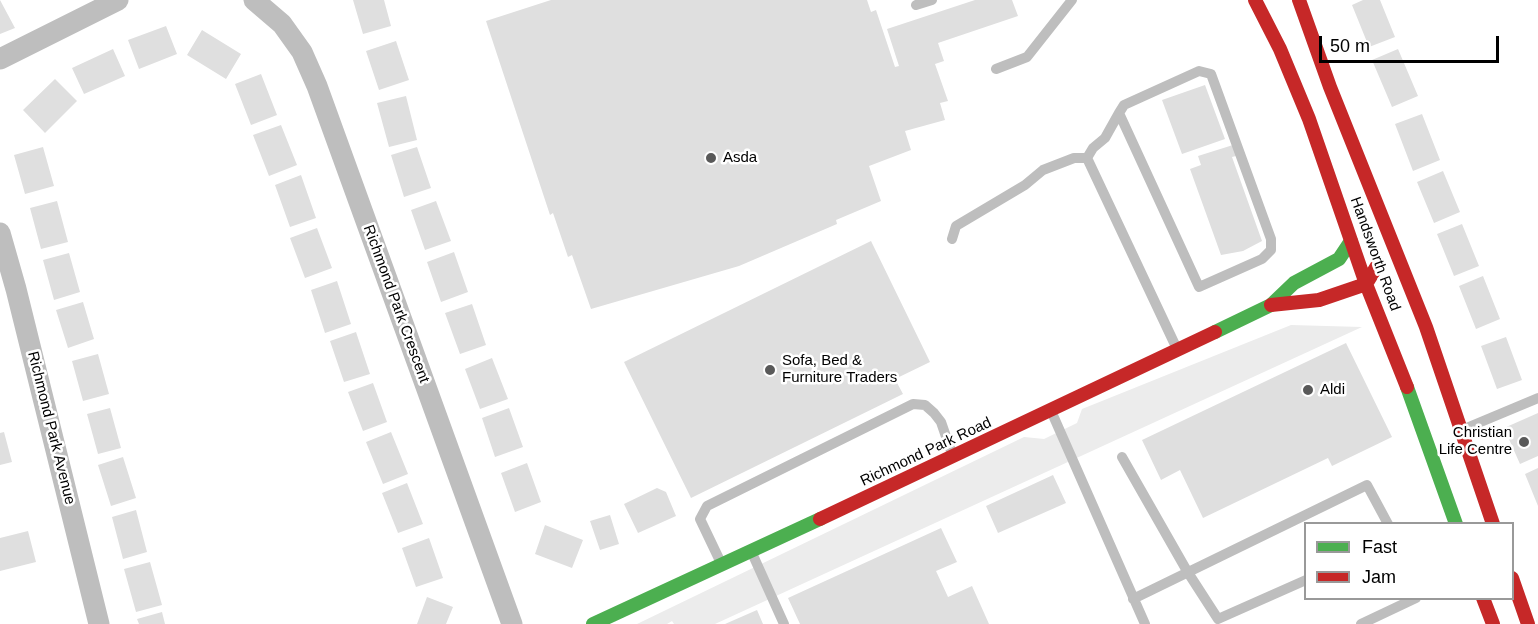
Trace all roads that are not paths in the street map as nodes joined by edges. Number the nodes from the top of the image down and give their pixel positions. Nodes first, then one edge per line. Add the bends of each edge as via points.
1 (118, 0) edge
2 (254, 0) edge
3 (932, 0) edge
4 (1072, 0) edge
5 (1255, 0) edge
6 (1299, 0) edge
7 (916, 5) dead end
8 (0, 59) edge
9 (996, 69) dead end
10 (1119, 113) junction
11 (1087, 158) junction
12 (1376, 206) junction
13 (0, 233) edge
14 (952, 239) dead end
15 (1352, 241) junction
16 (1366, 284) junction
17 (1271, 305) junction
18 (1178, 351) junction
19 (1538, 398) edge
20 (1052, 411) junction
21 (1461, 430) junction
22 (954, 457) junction
23 (1122, 457) dead end
24 (1387, 522) edge
25 (1455, 522) edge
26 (1492, 522) edge
27 (751, 553) junction
28 (722, 566) junction
29 (1187, 571) junction
30 (1304, 580) edge
31 (1514, 584) edge
32 (1133, 599) junction
33 (1412, 600) edge
34 (1484, 600) edge
35 (99, 624) edge
36 (512, 624) edge
37 (593, 624) edge
38 (784, 624) edge
39 (1145, 624) edge
40 (1361, 624) edge
41 (1492, 624) edge
42 (1528, 624) edge

1 - 8 street
2 - 36 street, Richmond Park Crescent via 282,24 302,52 317,86
3 - 7 lane
4 - 9 lane via 1027,57
5 - 15 main road, Handsworth Road via 1309,119
6 - 12 main road, Handsworth Road
10 - 10 lane via 1199,287 1262,259 1271,250 1271,239 1211,74 1199,71 1124,105
10 - 11 lane via 1105,138
11 - 14 lane via 1074,158 1043,170 957,226
11 - 18 lane
12 - 16 main road via 1378,263
12 - 21 main road, Handsworth Road via 1426,327
13 - 35 street, Richmond Park Avenue
15 - 16 main road, Handsworth Road
15 - 17 main road, Richmond Park Road via 1339,259 1294,283
16 - 17 main road, Richmond Park Road via 1318,300
16 - 25 main road, Handsworth Road
17 - 18 main road, Richmond Park Road
18 - 20 main road, Richmond Park Road
19 - 21 lane
20 - 22 main road, Richmond Park Road
20 - 32 lane
21 - 26 main road, Handsworth Road
22 - 27 main road, Richmond Park Road
22 - 28 lane via 934,413 925,405 913,404 707,506 700,519
23 - 29 lane
24 - 29 lane via 1367,485
27 - 28 main road, Richmond Park Road
27 - 38 lane
28 - 37 main road, Richmond Park Road
29 - 30 lane via 1218,619
29 - 32 lane
31 - 42 main road
32 - 39 lane
33 - 40 lane
34 - 41 main road

